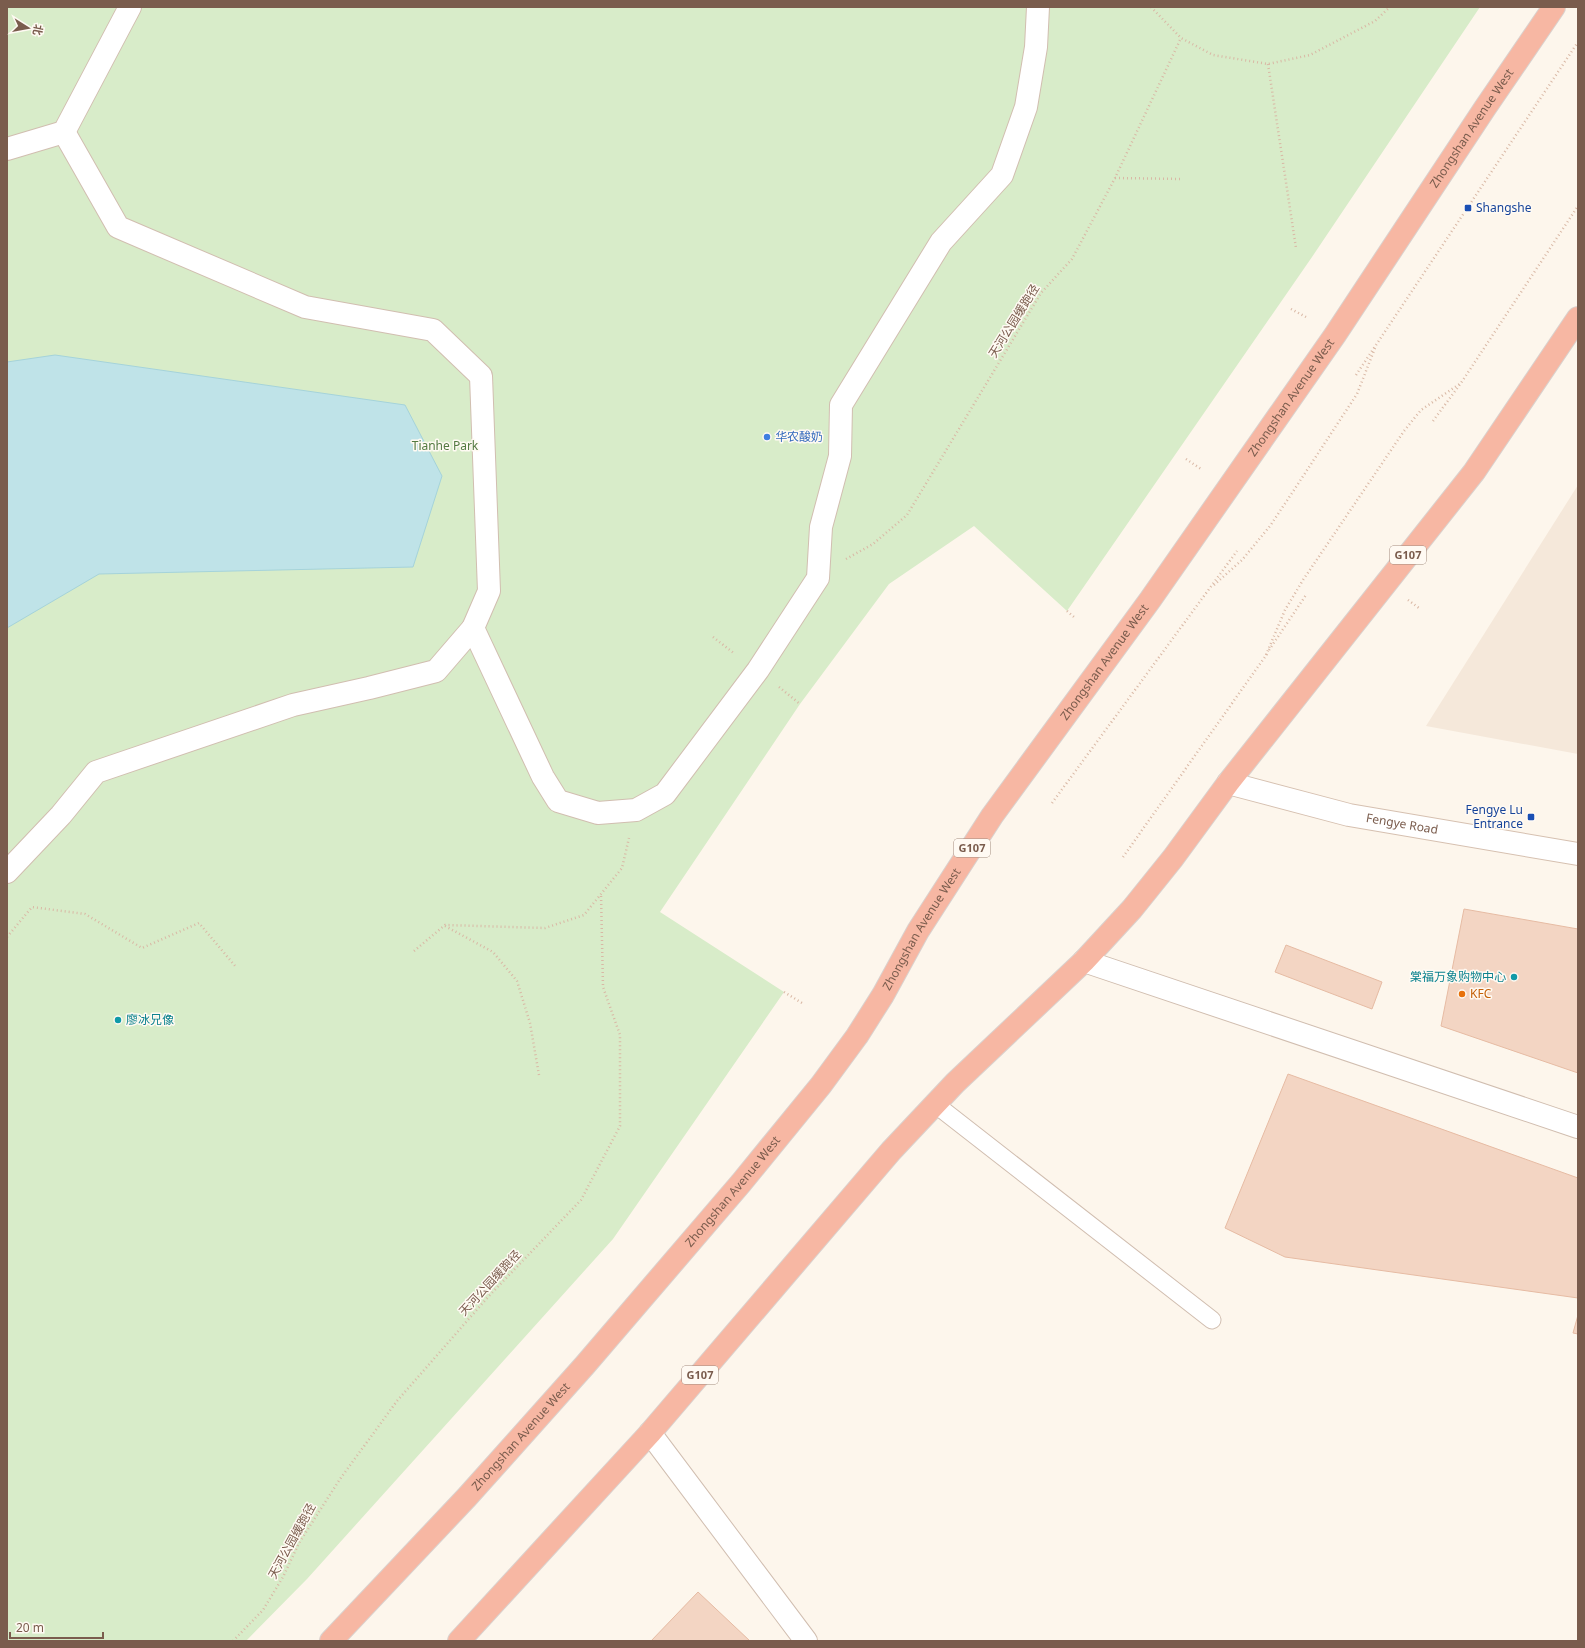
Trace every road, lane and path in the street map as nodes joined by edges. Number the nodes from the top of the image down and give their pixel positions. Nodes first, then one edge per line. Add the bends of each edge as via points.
1 (130, 7) edge
2 (1038, 7) edge
3 (1150, 7) edge
4 (1390, 7) edge
5 (1554, 7) edge
6 (1181, 38) junction
7 (1578, 42) edge
8 (1268, 64) junction
9 (64, 132) junction
10 (7, 149) edge
11 (1115, 178) junction
12 (1182, 179) dead end
13 (1578, 206) edge
14 (1296, 248) dead end
15 (1291, 309) dead end
16 (1306, 317) dead end
17 (1578, 318) edge
18 (1378, 342) junction
19 (1356, 375) dead end
20 (1461, 383) junction
21 (1433, 421) dead end
22 (1186, 459) dead end
23 (1201, 469) dead end
24 (1236, 551) dead end
25 (818, 578) junction
26 (1211, 588) junction
27 (1306, 595) dead end
28 (1067, 611) dead end
29 (1074, 617) dead end
30 (473, 628) junction
31 (1266, 655) junction
32 (1228, 783) junction
33 (1052, 803) dead end
34 (636, 810) junction
35 (1578, 854) edge
36 (1123, 857) dead end
37 (7, 872) edge
38 (601, 894) junction
39 (444, 926) junction
40 (7, 937) edge
41 (414, 951) dead end
42 (1084, 961) junction
43 (236, 967) dead end
44 (784, 992) dead end
45 (802, 1003) dead end
46 (539, 1075) dead end
47 (935, 1104) junction
48 (1578, 1127) edge
49 (1212, 1320) dead end
50 (650, 1433) junction
51 (233, 1641) edge
52 (331, 1641) edge
53 (459, 1641) edge
54 (806, 1641) edge

1 - 9 street
2 - 25 street via 1036,47 1026,107 1002,174 940,242 841,405 840,456 821,527
3 - 6 path
4 - 8 path via 1375,21 1310,55
5 - 52 highway, Zhongshan Avenue West / G107 via 1335,335 1154,593 992,816 918,931 883,995 826,1079 586,1365 467,1497
6 - 8 path via 1213,55
6 - 11 path, 天河公园缓跑径
7 - 18 path
8 - 14 path
9 - 10 street
9 - 30 street via 118,227 305,307 433,330 481,376 489,591
11 - 12 path
11 - 25 path, 天河公园缓跑径 via 1072,259 1041,294 907,515 873,544
13 - 20 path
15 - 16 path
17 - 32 highway, G107 via 1474,472
18 - 19 path
18 - 26 path via 1357,394 1270,526 1242,560
20 - 21 path
20 - 31 path via 1421,410 1404,431 1285,610
22 - 23 path
24 - 26 path
25 - 34 street via 758,670 665,794
26 - 33 path
27 - 31 path
28 - 29 path
30 - 34 street via 543,777 558,801 598,813
30 - 37 street via 436,671 293,705 96,772 61,815
31 - 36 path
32 - 35 street, Fengye Road via 1349,815
32 - 42 highway, G107 via 1132,909
34 - 38 path via 622,868
38 - 39 path via 584,915 545,928
38 - 51 path, 天河公园缓跑径 via 602,987 620,1035 620,1126 581,1200 488,1297 397,1401 340,1479 299,1543 263,1610
39 - 41 path
39 - 46 path via 493,952 517,981 530,1023
40 - 43 path via 32,907 85,914 142,948 198,923
42 - 47 highway, G107
42 - 48 street
44 - 45 path
47 - 49 lane
47 - 50 highway, G107 via 891,1151
50 - 53 highway, G107
50 - 54 street

